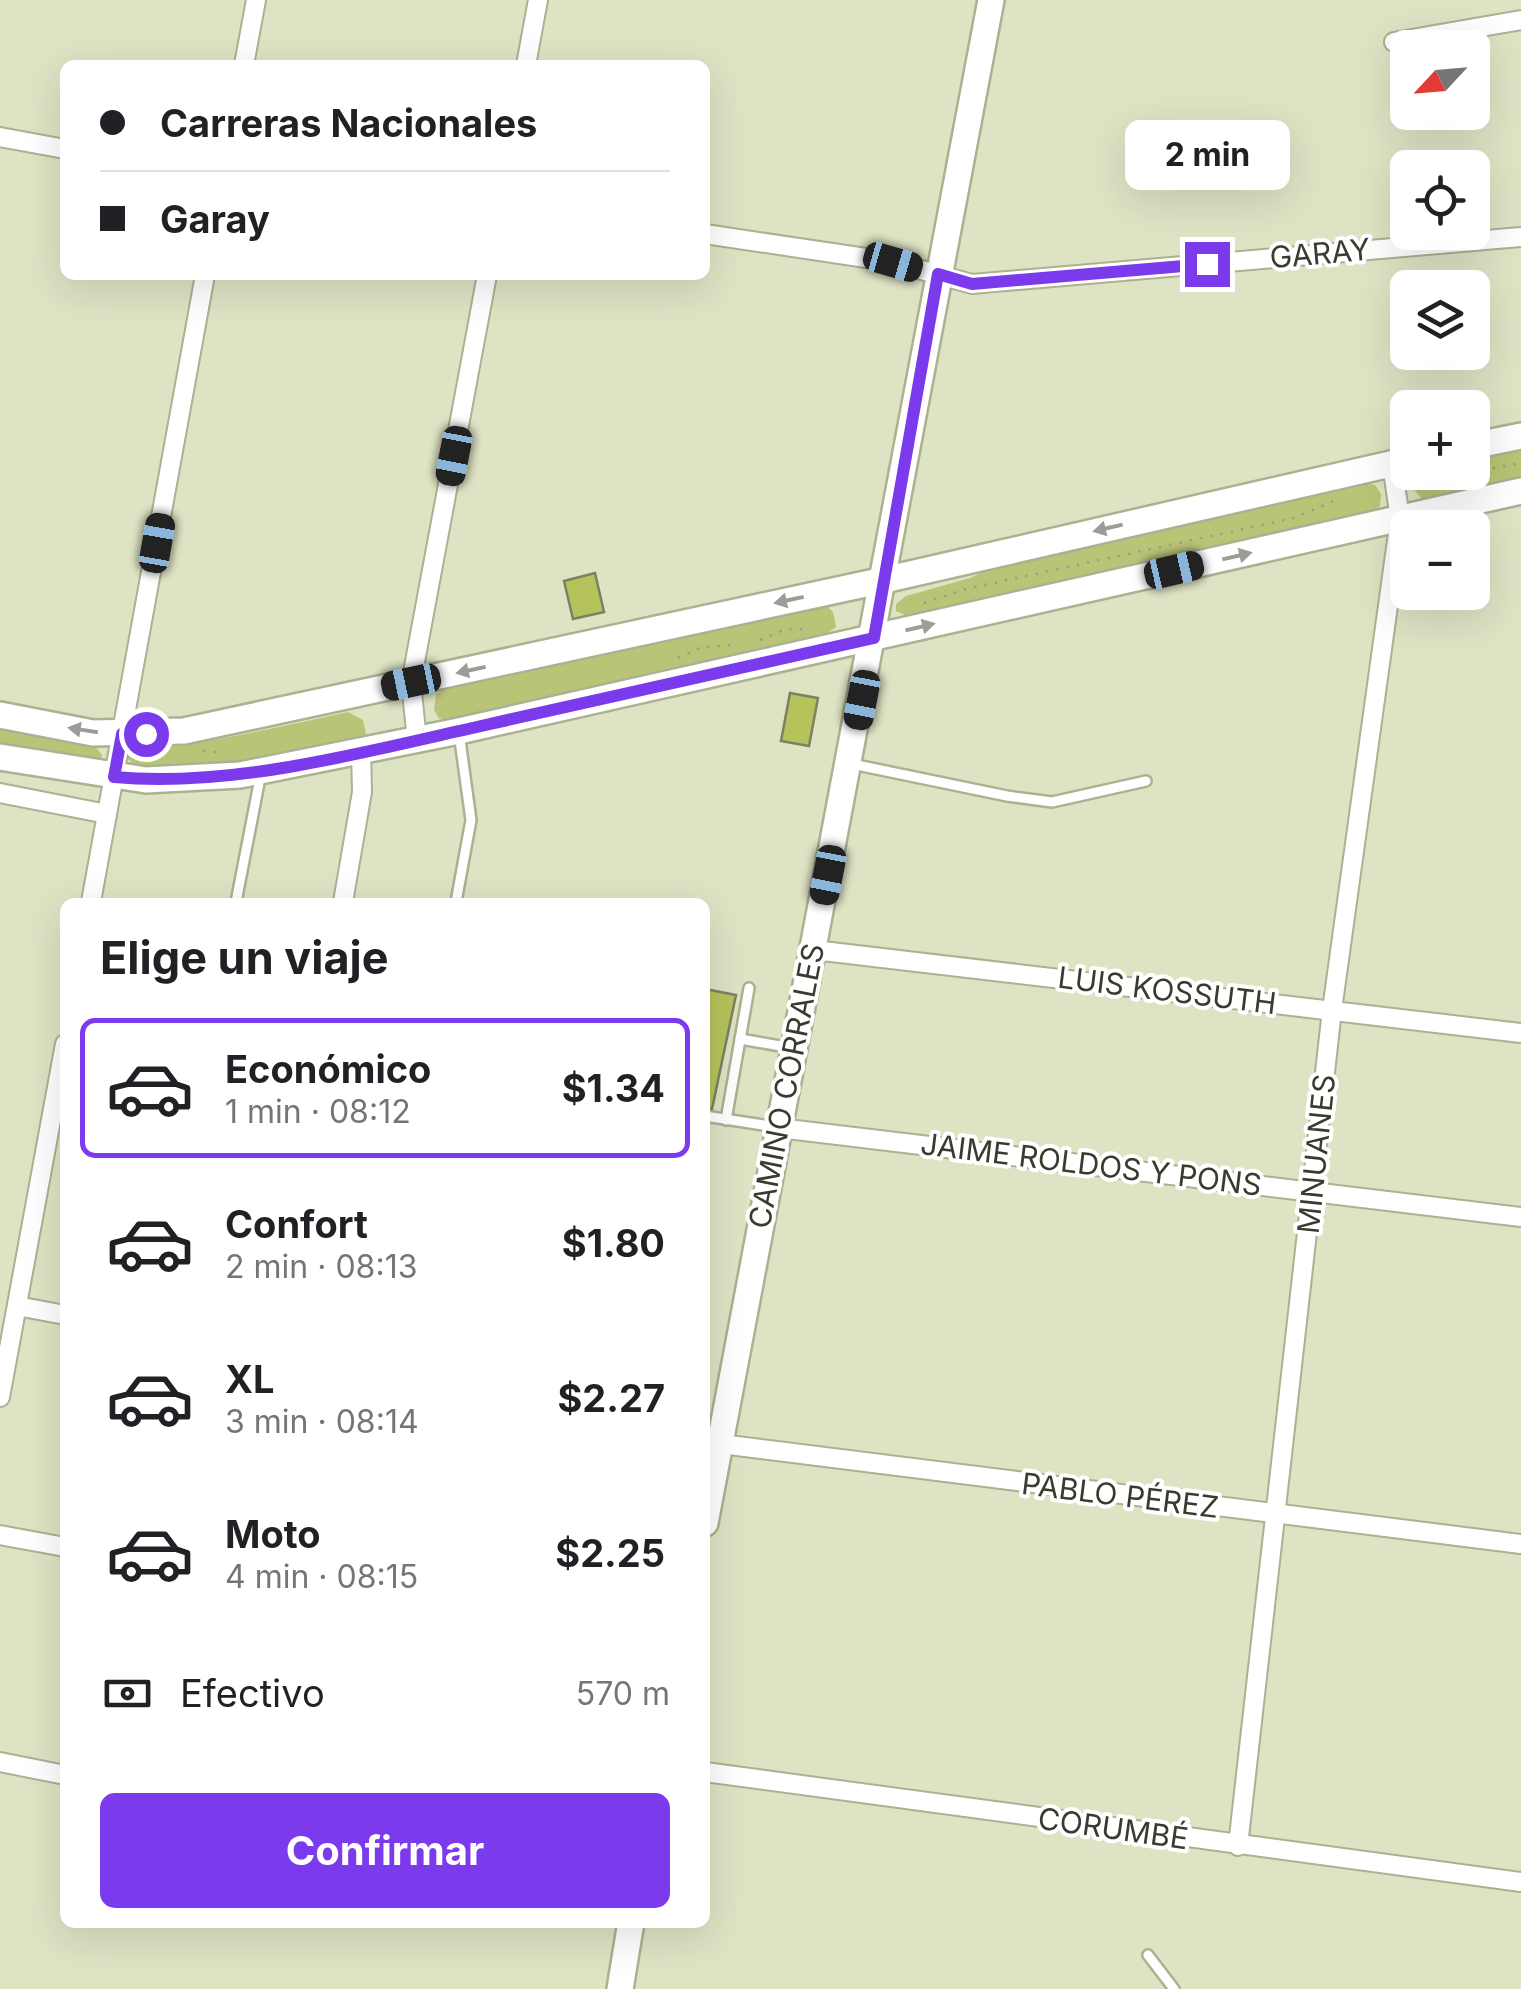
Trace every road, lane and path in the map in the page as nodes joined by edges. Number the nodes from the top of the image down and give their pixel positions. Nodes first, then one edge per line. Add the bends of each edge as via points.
1 (256, 0) edge
2 (538, 0) edge
3 (991, 0) edge
4 (1521, 20) edge
5 (1463, 30) edge
6 (245, 60) edge
7 (527, 60) edge
8 (0, 136) edge
9 (60, 148) edge
10 (710, 235) edge
11 (1521, 237) edge
12 (938, 274) junction
13 (204, 280) edge
14 (486, 280) edge
15 (1521, 436) edge
16 (1490, 442) edge
17 (1521, 463) edge
18 (1390, 464) edge
19 (1490, 469) edge
20 (1521, 491) edge
21 (1439, 510) edge
22 (1390, 521) edge
23 (884, 580) junction
24 (1390, 591) edge
25 (874, 638) junction
26 (411, 682) junction
27 (0, 715) edge
28 (458, 731) junction
29 (122, 734) junction
30 (417, 740) junction
31 (195, 750) dead end
32 (361, 751) junction
33 (225, 753) dead end
34 (0, 757) edge
35 (850, 763) junction
36 (262, 770) junction
37 (114, 777) junction
38 (1146, 780) dead end
39 (0, 794) edge
40 (108, 814) junction
41 (92, 898) edge
42 (237, 898) edge
43 (344, 898) edge
44 (457, 898) edge
45 (814, 950) junction
46 (749, 988) dead end
47 (1332, 1010) junction
48 (1521, 1033) edge
49 (740, 1039) junction
50 (794, 1048) junction
51 (60, 1071) edge
52 (710, 1117) edge
53 (726, 1120) junction
54 (779, 1128) junction
55 (1314, 1191) junction
56 (1521, 1218) edge
57 (17, 1306) junction
58 (60, 1315) edge
59 (0, 1397) edge
60 (712, 1444) edge
61 (1274, 1515) junction
62 (0, 1536) edge
63 (1521, 1544) edge
64 (60, 1547) edge
65 (0, 1762) edge
66 (710, 1773) edge
67 (60, 1774) edge
68 (1238, 1846) junction
69 (1521, 1882) edge
70 (630, 1928) edge
71 (1148, 1955) dead end
72 (620, 1989) edge
73 (1174, 1989) edge

1 - 6 street
2 - 7 street
3 - 12 street, CAMINO CORRALES
4 - 5 street
8 - 9 street
10 - 12 street, GARAY
11 - 12 street, GARAY via 972,284
12 - 23 street, CAMINO CORRALES
13 - 29 street
14 - 26 street
15 - 16 street
17 - 19 path
18 -> 23 street
20 - 21 street
25 -> 22 street
23 - 25 street, CAMINO CORRALES
23 -> 26 street
24 - 47 street, MINUANES
25 - 28 street
25 - 35 street, CAMINO CORRALES
26 - 29 street via 184,732
26 - 30 street
29 -> 27 street
28 - 30 street
28 - 44 lane via 472,820
29 - 37 street
30 - 32 street
31 - 33 path
32 - 36 street
32 - 43 street via 362,792
34 - 37 street
35 - 38 lane via 1052,802
35 - 45 street, CAMINO CORRALES
36 - 37 street via 204,778
36 - 42 lane
37 - 40 street
39 - 40 street
40 - 41 street
45 - 47 street, LUIS KOSSUTH
45 - 50 street, CAMINO CORRALES
46 - 49 lane
47 - 48 street, LUIS KOSSUTH
47 - 55 street, MINUANES
49 - 50 lane
49 - 53 lane
50 - 54 street, CAMINO CORRALES
51 - 57 street
52 - 53 lane
53 - 54 lane
54 - 55 street, JAIME ROLDOS Y PONS
54 - 60 street, CAMINO CORRALES
55 - 56 street, JAIME ROLDOS Y PONS
55 - 61 street, MINUANES
57 - 58 street
57 - 59 street
60 - 61 street, PABLO PÉREZ
61 - 63 street, PABLO PÉREZ
61 - 68 street, MINUANES
62 - 64 street
65 - 67 street
66 - 68 street, CORUMBÉ
68 - 69 street, CORUMBÉ
70 - 72 street
71 - 73 lane

